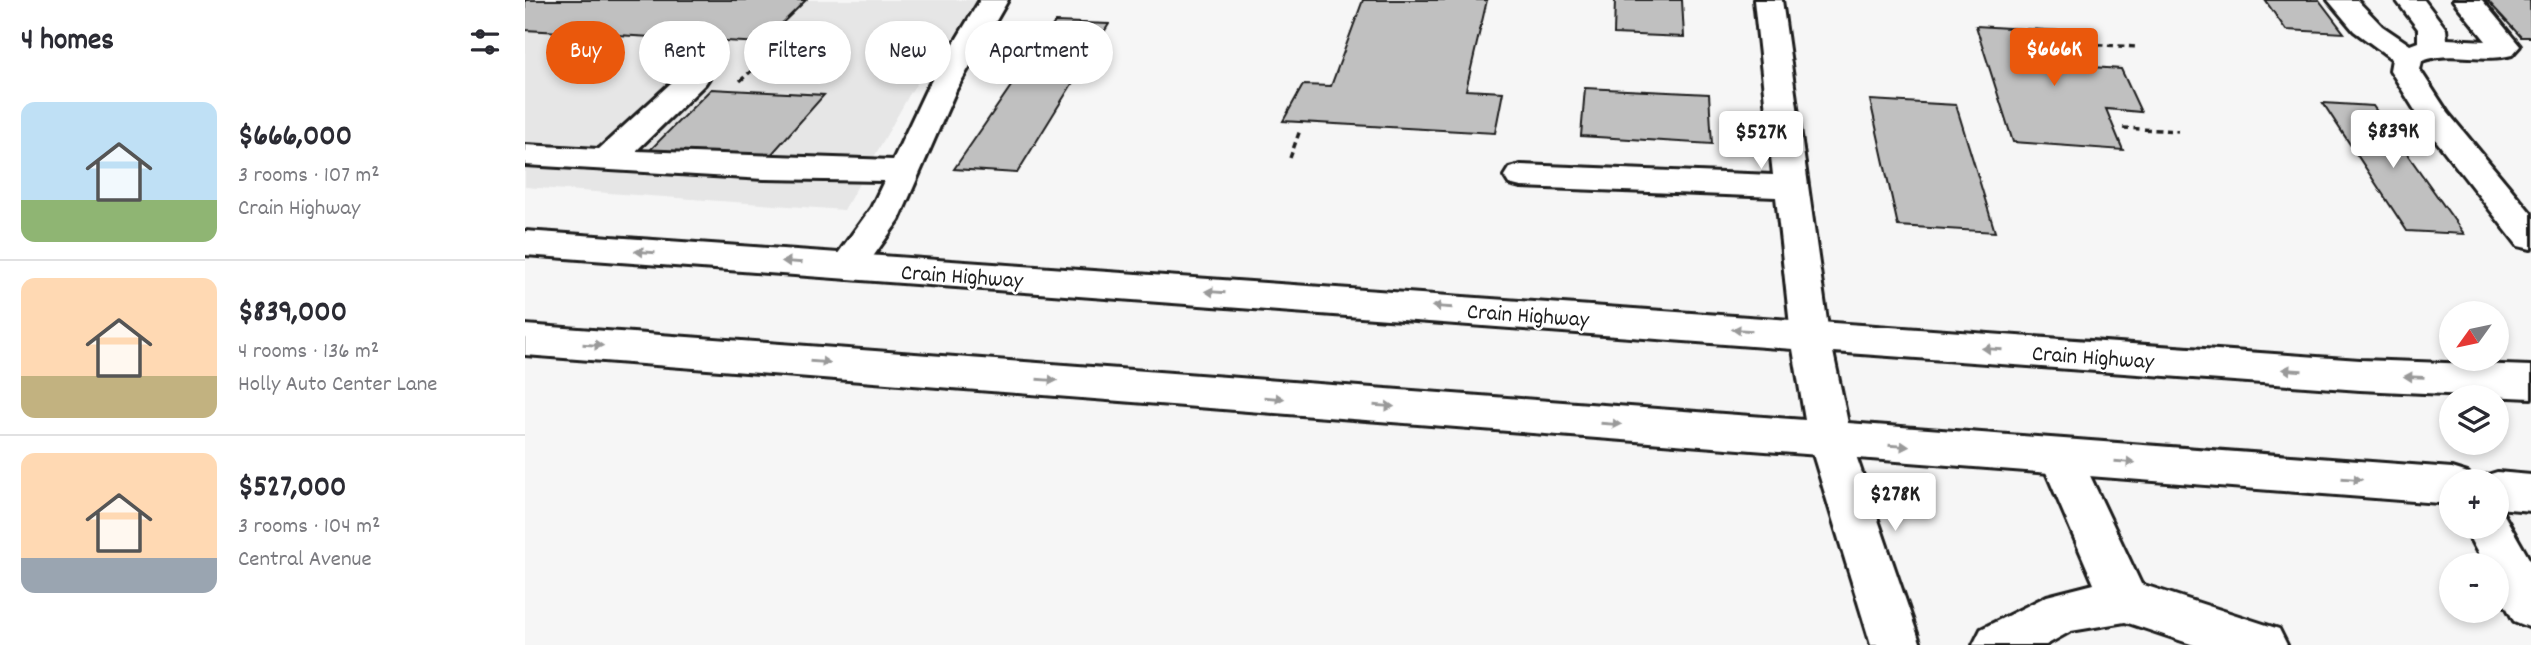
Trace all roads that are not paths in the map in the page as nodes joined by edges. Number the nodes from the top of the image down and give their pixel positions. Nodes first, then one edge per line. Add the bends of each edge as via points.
1 (994, 0) edge
2 (1768, 0) edge
3 (2342, 0) edge
4 (2410, 0) edge
5 (2467, 0) edge
6 (2421, 51) junction
7 (688, 84) edge
8 (525, 155) edge
9 (609, 158) junction
10 (904, 171) junction
11 (1521, 176) dead end
12 (1790, 187) junction
13 (2531, 237) edge
14 (525, 243) edge
15 (848, 266) junction
16 (1810, 335) junction
17 (525, 340) edge
18 (2531, 382) edge
19 (1831, 441) junction
20 (2061, 458) junction
21 (2439, 485) edge
22 (2509, 491) edge
23 (2531, 493) edge
24 (2494, 539) edge
25 (2125, 600) junction
26 (2531, 606) edge
27 (1896, 645) edge
28 (1999, 645) edge
29 (2262, 645) edge

1 - 10 main road via 941,90
2 - 12 main road
3 - 6 main road via 2380,41
4 - 6 main road via 2432,29
5 - 6 main road via 2505,46
6 - 13 main road via 2405,70 2435,118
7 - 9 main road
8 - 9 main road
9 - 10 main road
10 - 15 main road via 887,212
11 - 12 main road
12 - 16 main road
15 -> 14 main road, Crain Highway
16 -> 15 main road, Crain Highway
18 -> 16 main road, Crain Highway via 2360,375
16 - 19 main road
17 -> 19 main road
19 -> 20 main road
19 - 27 main road
20 -> 21 main road
20 - 25 main road
22 - 23 main road
24 - 26 main road
25 - 28 main road via 2064,611
25 - 29 main road

